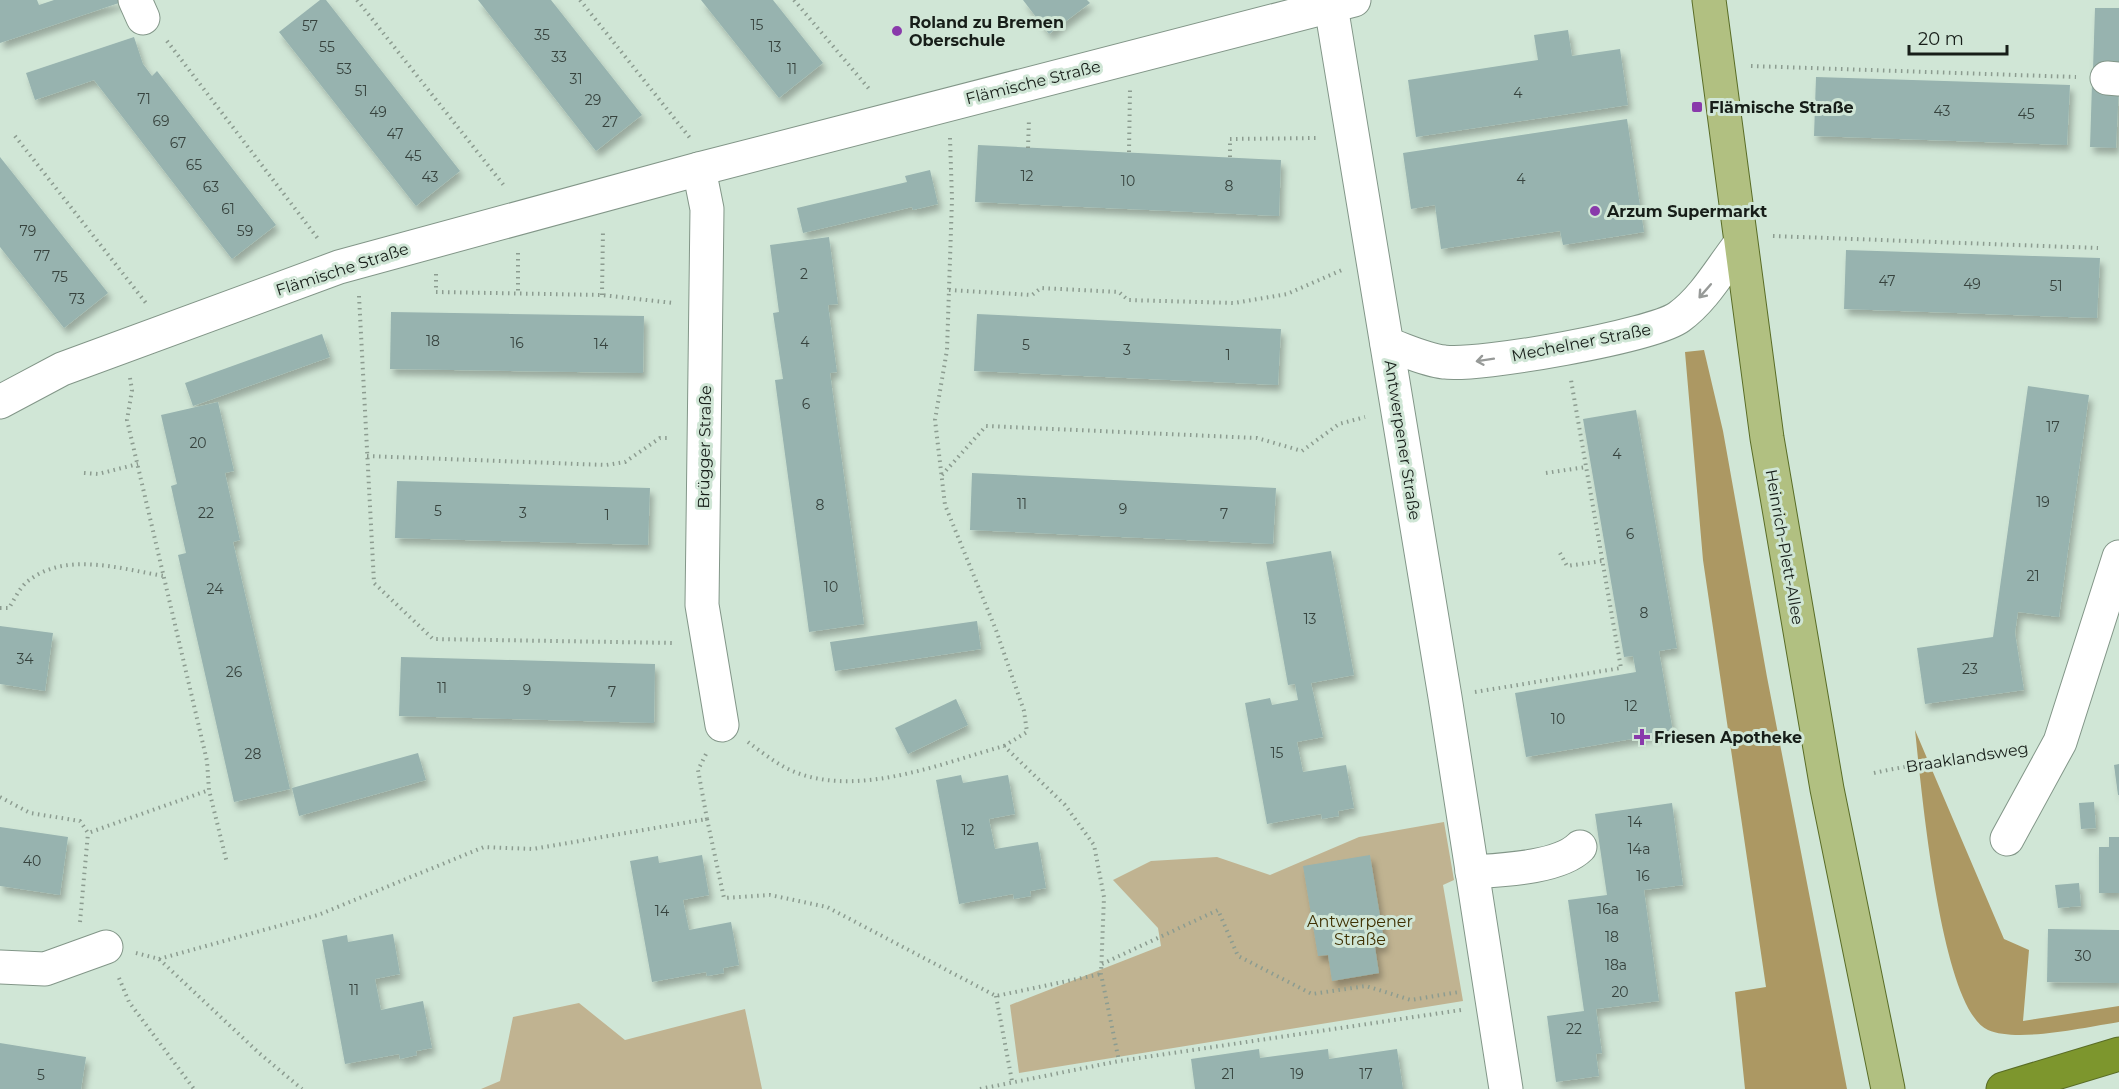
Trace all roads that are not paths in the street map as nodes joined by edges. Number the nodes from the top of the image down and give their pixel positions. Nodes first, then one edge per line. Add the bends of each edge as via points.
1 (1709, 0) edge
2 (1342, 3) edge
3 (706, 167) junction
4 (1740, 239) junction
5 (1387, 344) junction
6 (0, 402) edge
7 (2119, 557) edge
8 (722, 725) road end
9 (2007, 839) dead end
10 (1580, 847) dead end
11 (1472, 872) junction
12 (93, 951) road end
13 (0, 967) edge
14 (2119, 1054) edge
15 (1506, 1089) edge
16 (1888, 1089) edge
17 (2003, 1089) edge

1 - 4 main road, Heinrich-Plett-Allee
2 - 3 street, Flämische Straße
2 - 5 street, Antwerpener Straße via 1352,135
3 - 6 street, Flämische Straße via 348,265 62,369
3 - 8 street, Brügger Straße via 702,605
4 -> 5 street, Mechelner Straße via 1694,303 1660,327 1467,363 1442,362
4 - 16 main road, Heinrich-Plett-Allee via 1767,438 1827,789
5 - 11 street, Antwerpener Straße
7 - 9 street, Braaklandsweg via 2060,742
10 - 11 street via 1570,856 1545,863
11 - 15 street, Antwerpener Straße
12 - 13 street via 45,969
14 - 17 highway

